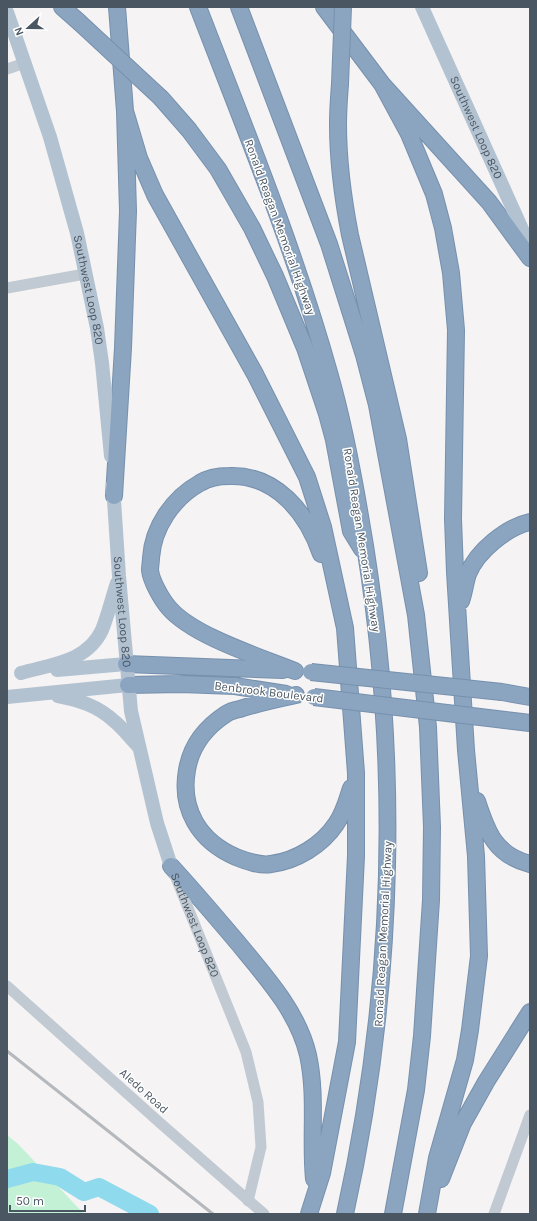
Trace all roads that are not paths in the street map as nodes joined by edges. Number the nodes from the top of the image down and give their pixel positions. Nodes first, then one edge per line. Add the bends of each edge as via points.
1 (62, 7) edge
2 (117, 7) edge
3 (198, 7) edge
4 (239, 7) edge
5 (324, 7) edge
6 (343, 7) edge
7 (422, 7) edge
8 (7, 12) edge
9 (25, 63) junction
10 (7, 69) edge
11 (382, 84) junction
12 (125, 110) junction
13 (530, 247) edge
14 (530, 258) edge
15 (86, 274) junction
16 (7, 288) edge
17 (114, 496) junction
18 (530, 522) edge
19 (367, 557) junction
20 (119, 576) junction
21 (341, 609) junction
22 (416, 615) junction
23 (458, 615) junction
24 (126, 664) junction
25 (303, 672) junction
26 (14, 673) edge
27 (128, 685) junction
28 (530, 689) edge
29 (503, 692) junction
30 (38, 693) junction
31 (296, 695) junction
32 (7, 697) edge
33 (530, 697) edge
34 (520, 722) edge
35 (138, 746) junction
36 (356, 773) junction
37 (470, 785) junction
38 (530, 864) edge
39 (171, 866) junction
40 (7, 986) edge
41 (530, 1012) edge
42 (530, 1115) edge
43 (316, 1192) junction
44 (248, 1201) junction
45 (345, 1213) edge
46 (264, 1214) edge
47 (309, 1214) edge
48 (393, 1214) edge
49 (427, 1214) edge
50 (494, 1214) edge

1 - 19 highway, bridge via 161,98 189,130 218,169 252,228 305,348 334,440 351,531
2 - 12 highway
3 - 19 highway, Ronald Reagan Memorial Highway via 293,257 313,318 348,449
4 - 22 highway via 329,244 364,355 377,405
5 - 11 highway
6 - 22 highway, bridge via 338,124 345,206 398,439 423,598
7 - 13 main road, Southwest Loop 820
8 - 9 main road, Southwest Loop 820
9 - 10 street
9 - 15 main road, Southwest Loop 820 via 50,137
11 - 14 highway via 489,202
11 - 23 highway via 409,134 434,194 451,274 456,330 453,519
12 - 17 highway via 128,211 124,348
12 - 21 highway via 139,158 155,195 255,374 307,477 323,527
15 - 16 street
15 - 17 main road, Southwest Loop 820 via 102,363
17 - 20 main road, Southwest Loop 820
18 - 23 highway via 500,535 481,554 469,573
19 - 45 highway, Ronald Reagan Memorial Highway via 378,640 384,724 388,852 384,952 377,1034
20 - 24 main road, Southwest Loop 820
20 - 26 main road via 102,629 93,645 71,659
21 - 25 highway via 331,589 316,539 301,512 272,486 240,475 222,476 201,482 183,495 168,512 159,527 151,551 150,570 169,608 186,622 208,634
21 - 36 highway via 345,628
22 - 48 highway via 429,735 431,900 416,1090
23 - 37 highway
24 - 25 highway, Benbrook Boulevard
24 - 26 main road, Benbrook Boulevard
24 - 27 main road, Southwest Loop 820
25 - 29 highway, Benbrook Boulevard, bridge
27 - 30 main road, Benbrook Boulevard
27 - 31 highway, Benbrook Boulevard via 235,686
27 - 35 main road, Southwest Loop 820
28 - 29 highway
29 - 33 highway, Benbrook Boulevard
30 - 32 main road, Benbrook Boulevard
30 - 35 main road via 76,699 98,709 114,720
31 - 34 highway, Benbrook Boulevard, bridge
31 - 36 highway via 227,713 210,726 196,743 188,762 185,782 187,805 196,825 208,841 248,862 270,865 293,859 309,850 336,825 345,808
35 - 39 main road, Southwest Loop 820 via 157,823
36 - 43 highway via 356,856 347,1042 322,1173
37 - 38 highway via 491,836 503,851 516,861
37 - 49 highway via 476,856 478,956 465,1060 437,1158
39 - 43 highway via 268,979 295,1019 308,1055 314,1120
39 - 44 street, Southwest Loop 820 via 246,1052 258,1102 261,1147
40 - 44 street, Aledo Road
41 - 49 highway via 463,1123
42 - 50 street
43 - 47 highway
44 - 46 street, Aledo Road

